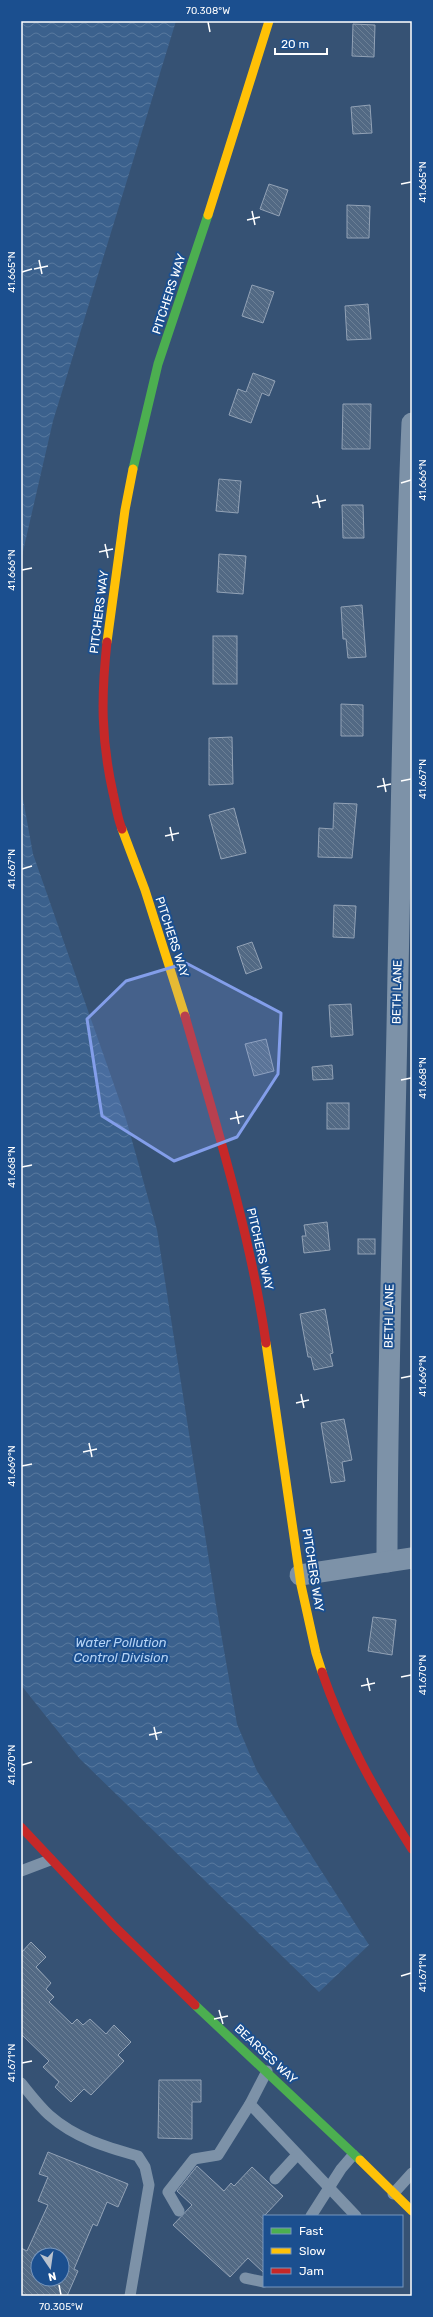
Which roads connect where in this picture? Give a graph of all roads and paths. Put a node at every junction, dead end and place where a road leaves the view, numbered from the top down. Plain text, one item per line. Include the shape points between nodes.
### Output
1 (269, 21) edge
2 (412, 423) edge
3 (412, 1558) edge
4 (387, 1562) junction
5 (300, 1576) junction
6 (21, 1827) edge
7 (412, 1850) edge
8 (50, 1860) junction
9 (21, 1872) edge
10 (267, 2071) junction
11 (21, 2083) edge
12 (250, 2104) junction
13 (297, 2155) junction
14 (353, 2155) junction
15 (412, 2173) edge
16 (275, 2179) dead end
17 (329, 2188) junction
18 (393, 2194) junction
19 (412, 2211) edge
20 (178, 2212) dead end
21 (312, 2215) edge
22 (355, 2215) edge
23 (245, 2278) dead end
24 (263, 2282) edge
25 (130, 2296) edge

1 - 5 main road, PITCHERS WAY via 158,364 139,437 108,626 102,702 106,762 120,824 145,890 184,1011 250,1254 261,1307
2 - 4 street, BETH LANE via 399,824 398,972 387,1402
3 - 4 street
4 - 5 street
5 - 7 main road, PITCHERS WAY via 311,1632 329,1692 354,1752 384,1807
6 - 8 main road, BEARSES WAY
8 - 9 lane
8 - 10 main road, BEARSES WAY via 180,1991
10 - 12 lane
10 - 14 main road, BEARSES WAY
11 - 25 lane via 49,2115 65,2127 96,2144 138,2156 144,2167 149,2185
12 - 13 lane
12 - 20 lane via 218,2155 194,2159 168,2192
13 - 16 lane
13 - 17 lane
14 - 17 lane
14 - 18 main road, BEARSES WAY
15 - 18 lane
17 - 21 lane
17 - 22 lane
18 - 19 main road, BEARSES WAY
23 - 24 lane

